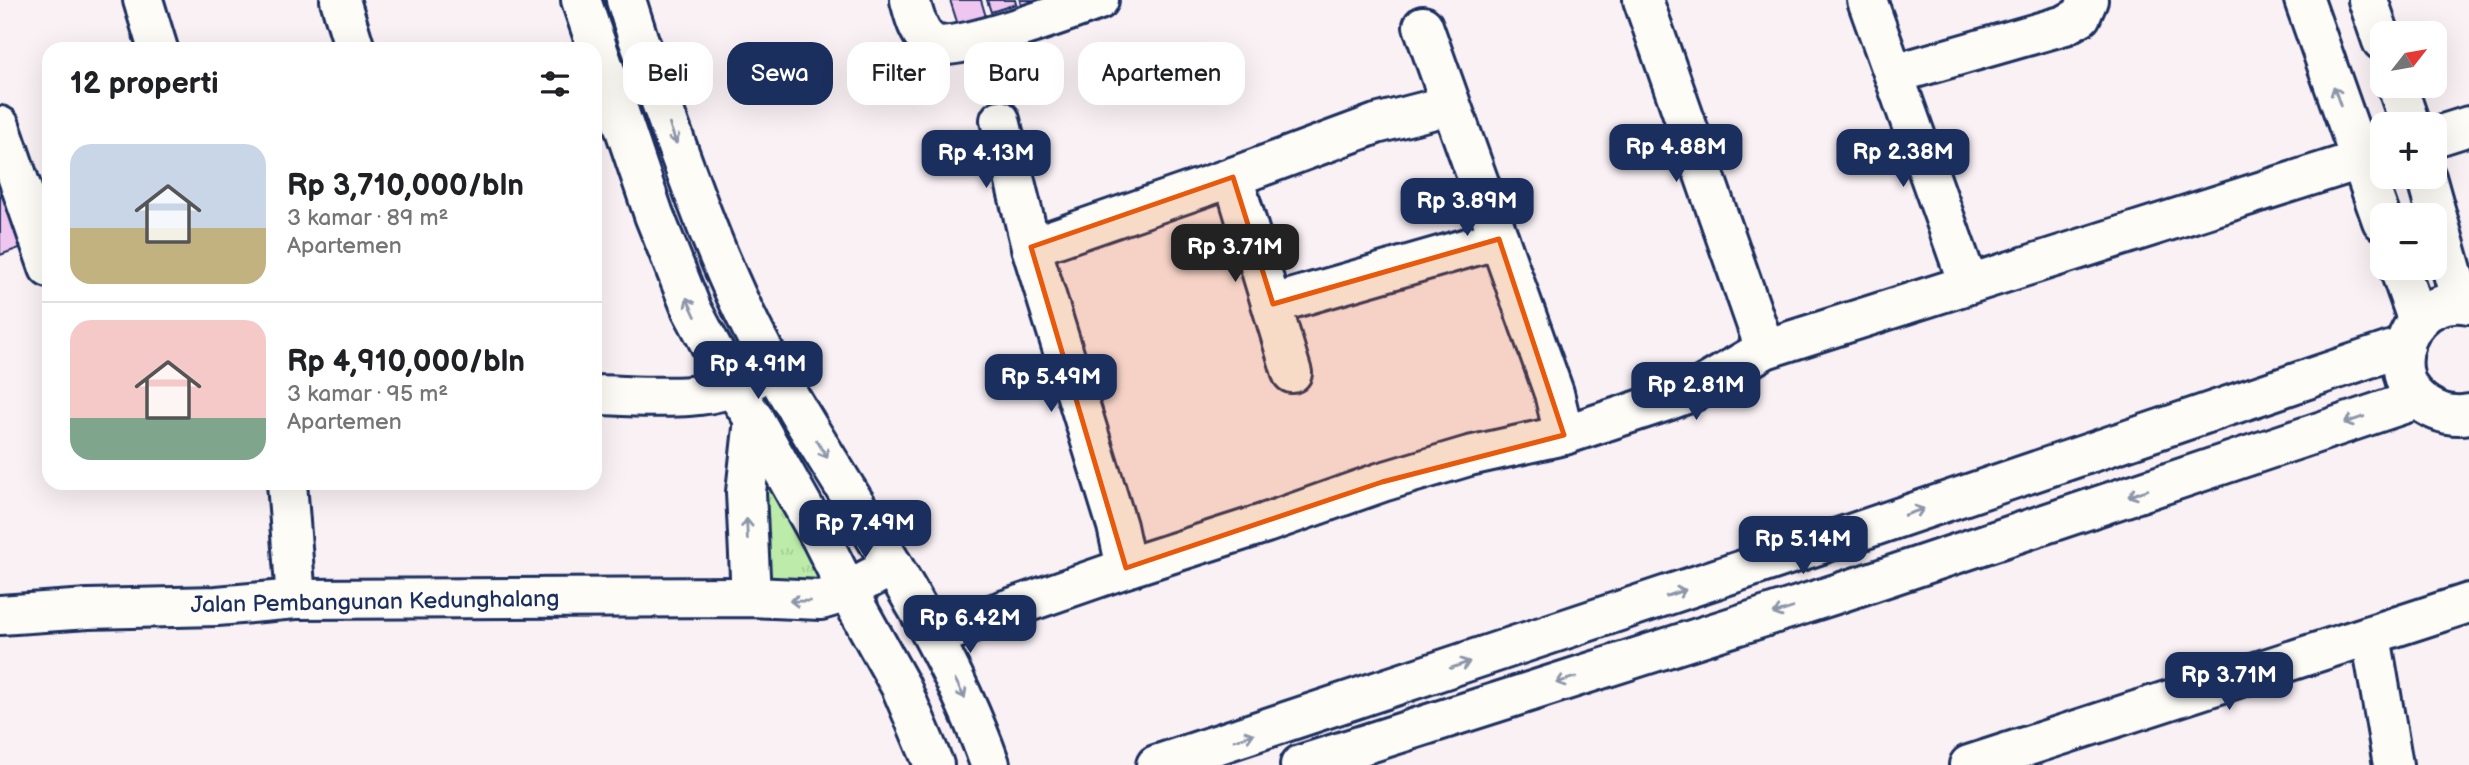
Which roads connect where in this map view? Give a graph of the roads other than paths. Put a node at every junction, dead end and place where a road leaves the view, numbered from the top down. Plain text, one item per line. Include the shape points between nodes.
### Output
1 (143, 0) edge
2 (340, 0) edge
3 (581, 0) edge
4 (626, 0) edge
5 (909, 0) edge
6 (1099, 0) edge
7 (1643, 0) edge
8 (1867, 0) edge
9 (2088, 0) edge
10 (2304, 0) edge
11 (2368, 0) edge
12 (2375, 21) edge
13 (1423, 26) dead end
14 (638, 38) junction
15 (156, 42) edge
16 (353, 42) edge
17 (596, 42) edge
18 (602, 51) edge
19 (602, 61) edge
20 (1894, 74) junction
21 (1450, 105) junction
22 (1000, 120) dead end
23 (0, 126) edge
24 (2469, 126) edge
25 (2447, 133) edge
26 (2370, 155) edge
27 (2370, 157) edge
28 (1233, 177) junction
29 (34, 182) edge
30 (2430, 189) edge
31 (42, 228) edge
32 (1499, 239) junction
33 (1031, 247) junction
34 (2401, 280) edge
35 (1968, 284) junction
36 (2465, 303) edge
37 (1273, 304) junction
38 (2411, 332) junction
39 (1765, 349) junction
40 (774, 369) junction
41 (1292, 373) dead end
42 (602, 395) edge
43 (2418, 398) junction
44 (744, 404) junction
45 (2469, 414) edge
46 (1564, 435) junction
47 (288, 490) edge
48 (1824, 543) junction
49 (893, 566) junction
50 (1126, 568) junction
51 (847, 590) junction
52 (1839, 593) junction
53 (751, 597) junction
54 (296, 599) junction
55 (2469, 603) edge
56 (0, 615) edge
57 (2371, 636) junction
58 (934, 638) junction
59 (1299, 719) junction
60 (2061, 751) edge
61 (997, 764) edge
62 (1309, 764) edge
63 (934, 765) edge
64 (1156, 765) edge
65 (1969, 765) edge
66 (2393, 765) edge

1 - 15 street
2 - 16 street
3 - 17 street
4 - 14 street
5 - 6 street via 916,22 936,45 994,34
7 - 39 street
8 - 20 street
9 - 20 street via 2081,16 2065,25
26 -> 10 street
11 - 12 street
13 - 21 street
14 - 18 street
14 -> 40 street via 723,265
44 -> 19 street via 692,310 673,265
20 - 35 street
21 - 28 street via 1376,124
21 - 32 street
22 - 33 street
23 - 29 street
24 - 25 street
27 - 35 street
28 - 33 street
28 - 37 street
29 - 31 street
30 - 36 street
32 - 37 street
32 - 46 street via 1554,393
33 - 50 street
34 - 38 street
35 - 39 street
36 - 38 street via 2430,309
37 - 41 street
38 - 43 street via 2403,370
48 -> 38 street
39 - 46 street via 1694,391
40 - 44 street
40 -> 49 street
42 - 44 street via 706,395
43 - 45 street via 2446,414
43 -> 52 street
44 - 51 street
53 -> 44 street
46 - 50 street via 1382,482
47 - 54 street
48 - 52 street
59 -> 48 street
49 - 51 street, Jalan Pembangunan Kedunghalang
49 - 58 street
50 - 58 street
51 -> 53 street, Jalan Pembangunan Kedunghalang via 813,601
51 - 63 street via 901,687
52 -> 62 street
53 - 54 street, Jalan Pembangunan Kedunghalang
54 - 56 street, Jalan Pembangunan Kedunghalang
55 - 57 street
57 - 60 street
57 - 66 street
58 -> 61 street
59 - 62 street
64 -> 59 street
60 - 65 street

